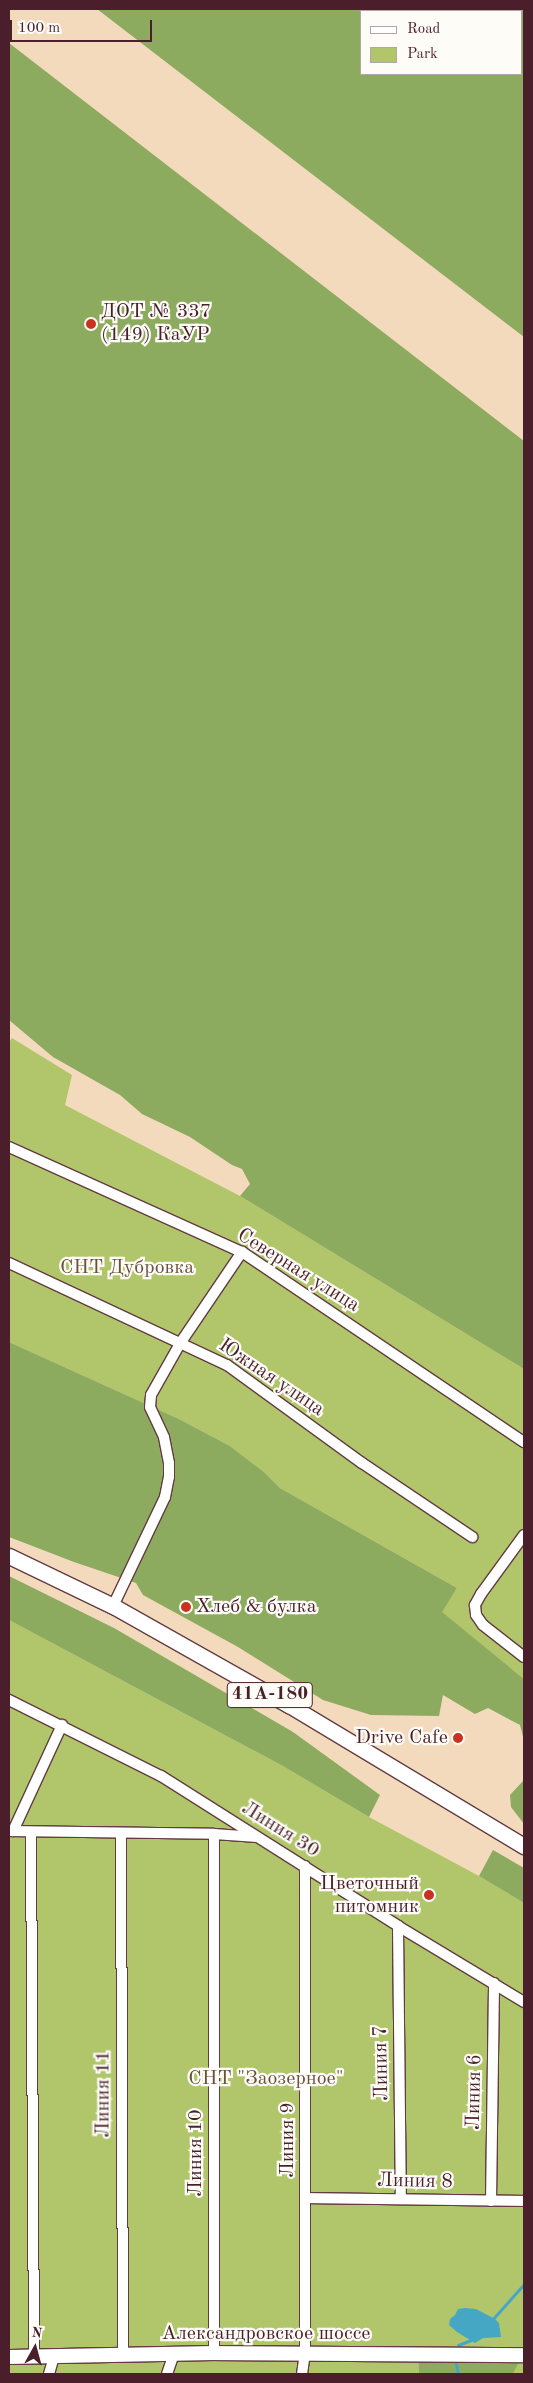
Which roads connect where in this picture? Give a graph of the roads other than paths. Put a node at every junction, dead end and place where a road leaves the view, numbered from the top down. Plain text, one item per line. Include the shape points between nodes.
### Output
1 (9, 1147) edge
2 (242, 1252) junction
3 (9, 1263) edge
4 (181, 1342) junction
5 (524, 1442) edge
6 (524, 1535) edge
7 (472, 1537) dead end
8 (9, 1556) edge
9 (113, 1606) junction
10 (524, 1657) edge
11 (9, 1700) edge
12 (62, 1725) junction
13 (11, 1831) edge
14 (31, 1833) junction
15 (121, 1834) junction
16 (214, 1834) junction
17 (261, 1838) junction
18 (524, 1846) edge
19 (305, 1866) junction
20 (398, 1926) junction
21 (494, 1983) junction
22 (524, 2002) edge
23 (306, 2198) junction
24 (401, 2199) junction
25 (491, 2201) junction
26 (524, 2201) edge
27 (214, 2353) junction
28 (305, 2353) junction
29 (123, 2354) junction
30 (174, 2354) junction
31 (524, 2355) edge
32 (9, 2357) edge
33 (34, 2357) junction
34 (54, 2357) junction
35 (49, 2374) edge
36 (166, 2374) edge
37 (302, 2374) edge

1 - 2 street, Северная улица
2 - 4 street
2 - 5 street, Северная улица
3 - 4 street, Южная улица
4 - 7 street, Южная улица via 228,1365 362,1463
4 - 9 street via 152,1394 150,1407 164,1437 169,1463 165,1497
6 - 10 street via 475,1605 476,1615 483,1625
8 - 9 main road, 41А-180
9 - 18 main road, 41А-180 via 289,1705
11 - 12 street, Линия 30
12 - 13 street
12 - 17 street, Линия 30 via 161,1776
13 - 14 street
14 - 15 street
14 - 33 street
15 - 16 street
15 - 29 street, Линия 11
16 - 17 street
16 - 27 street, Линия 10
17 - 19 street, Линия 30
19 - 20 street, Линия 30
19 - 23 street, Линия 9
20 - 21 street, Линия 30
20 - 24 street, Линия 7
21 - 22 street, Линия 30
21 - 25 street, Линия 6
23 - 24 street, Линия 8
23 - 28 street, Линия 9
24 - 25 street, Линия 8
25 - 26 street, Линия 8
27 - 28 street, Александровское шоссе
27 - 30 street, Александровское шоссе
28 - 31 street, Александровское шоссе
28 - 37 street, Линия 9
29 - 30 street, Александровское шоссе
29 - 34 street, Александровское шоссе
30 - 36 street
32 - 33 street, Александровское шоссе
33 - 34 street, Александровское шоссе
34 - 35 street

